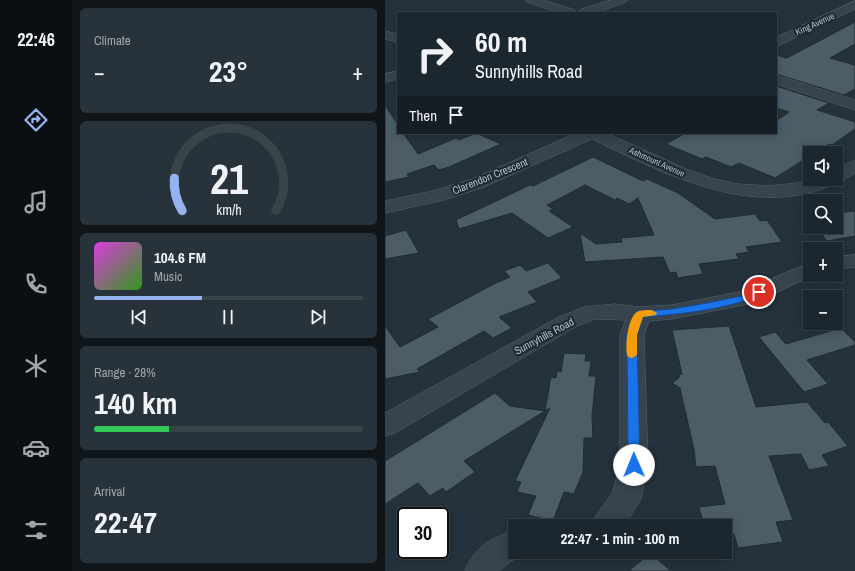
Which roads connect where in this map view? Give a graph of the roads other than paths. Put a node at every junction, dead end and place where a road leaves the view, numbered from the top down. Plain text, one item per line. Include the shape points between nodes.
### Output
1 (531, 0) edge
2 (622, 0) edge
3 (855, 5) edge
4 (568, 12) edge
5 (587, 12) edge
6 (385, 34) edge
7 (397, 38) edge
8 (777, 43) edge
9 (397, 75) edge
10 (385, 78) edge
11 (777, 79) edge
12 (855, 105) edge
13 (590, 134) edge
14 (594, 134) edge
15 (855, 165) edge
16 (843, 173) edge
17 (810, 186) edge
18 (385, 207) edge
19 (855, 261) edge
20 (843, 262) edge
21 (803, 272) edge
22 (640, 314) junction
23 (385, 426) edge
24 (611, 519) edge
25 (508, 546) edge
26 (481, 571) edge

1 - 4 street
2 - 5 street
3 - 8 street, King Avenue
6 - 7 street
9 - 10 street
11 - 12 street
13 - 18 street, Clarendon Crescent via 477,183 437,196
14 - 17 street, Ashmount Avenue via 695,179 723,188 786,192
15 - 16 street
19 - 20 street
21 - 22 street, Sunnyhills Road via 745,298 672,312
22 - 23 street, Sunnyhills Road via 615,310 592,312 567,322
22 - 24 street via 632,335 634,465 626,499
25 - 26 street via 485,564

